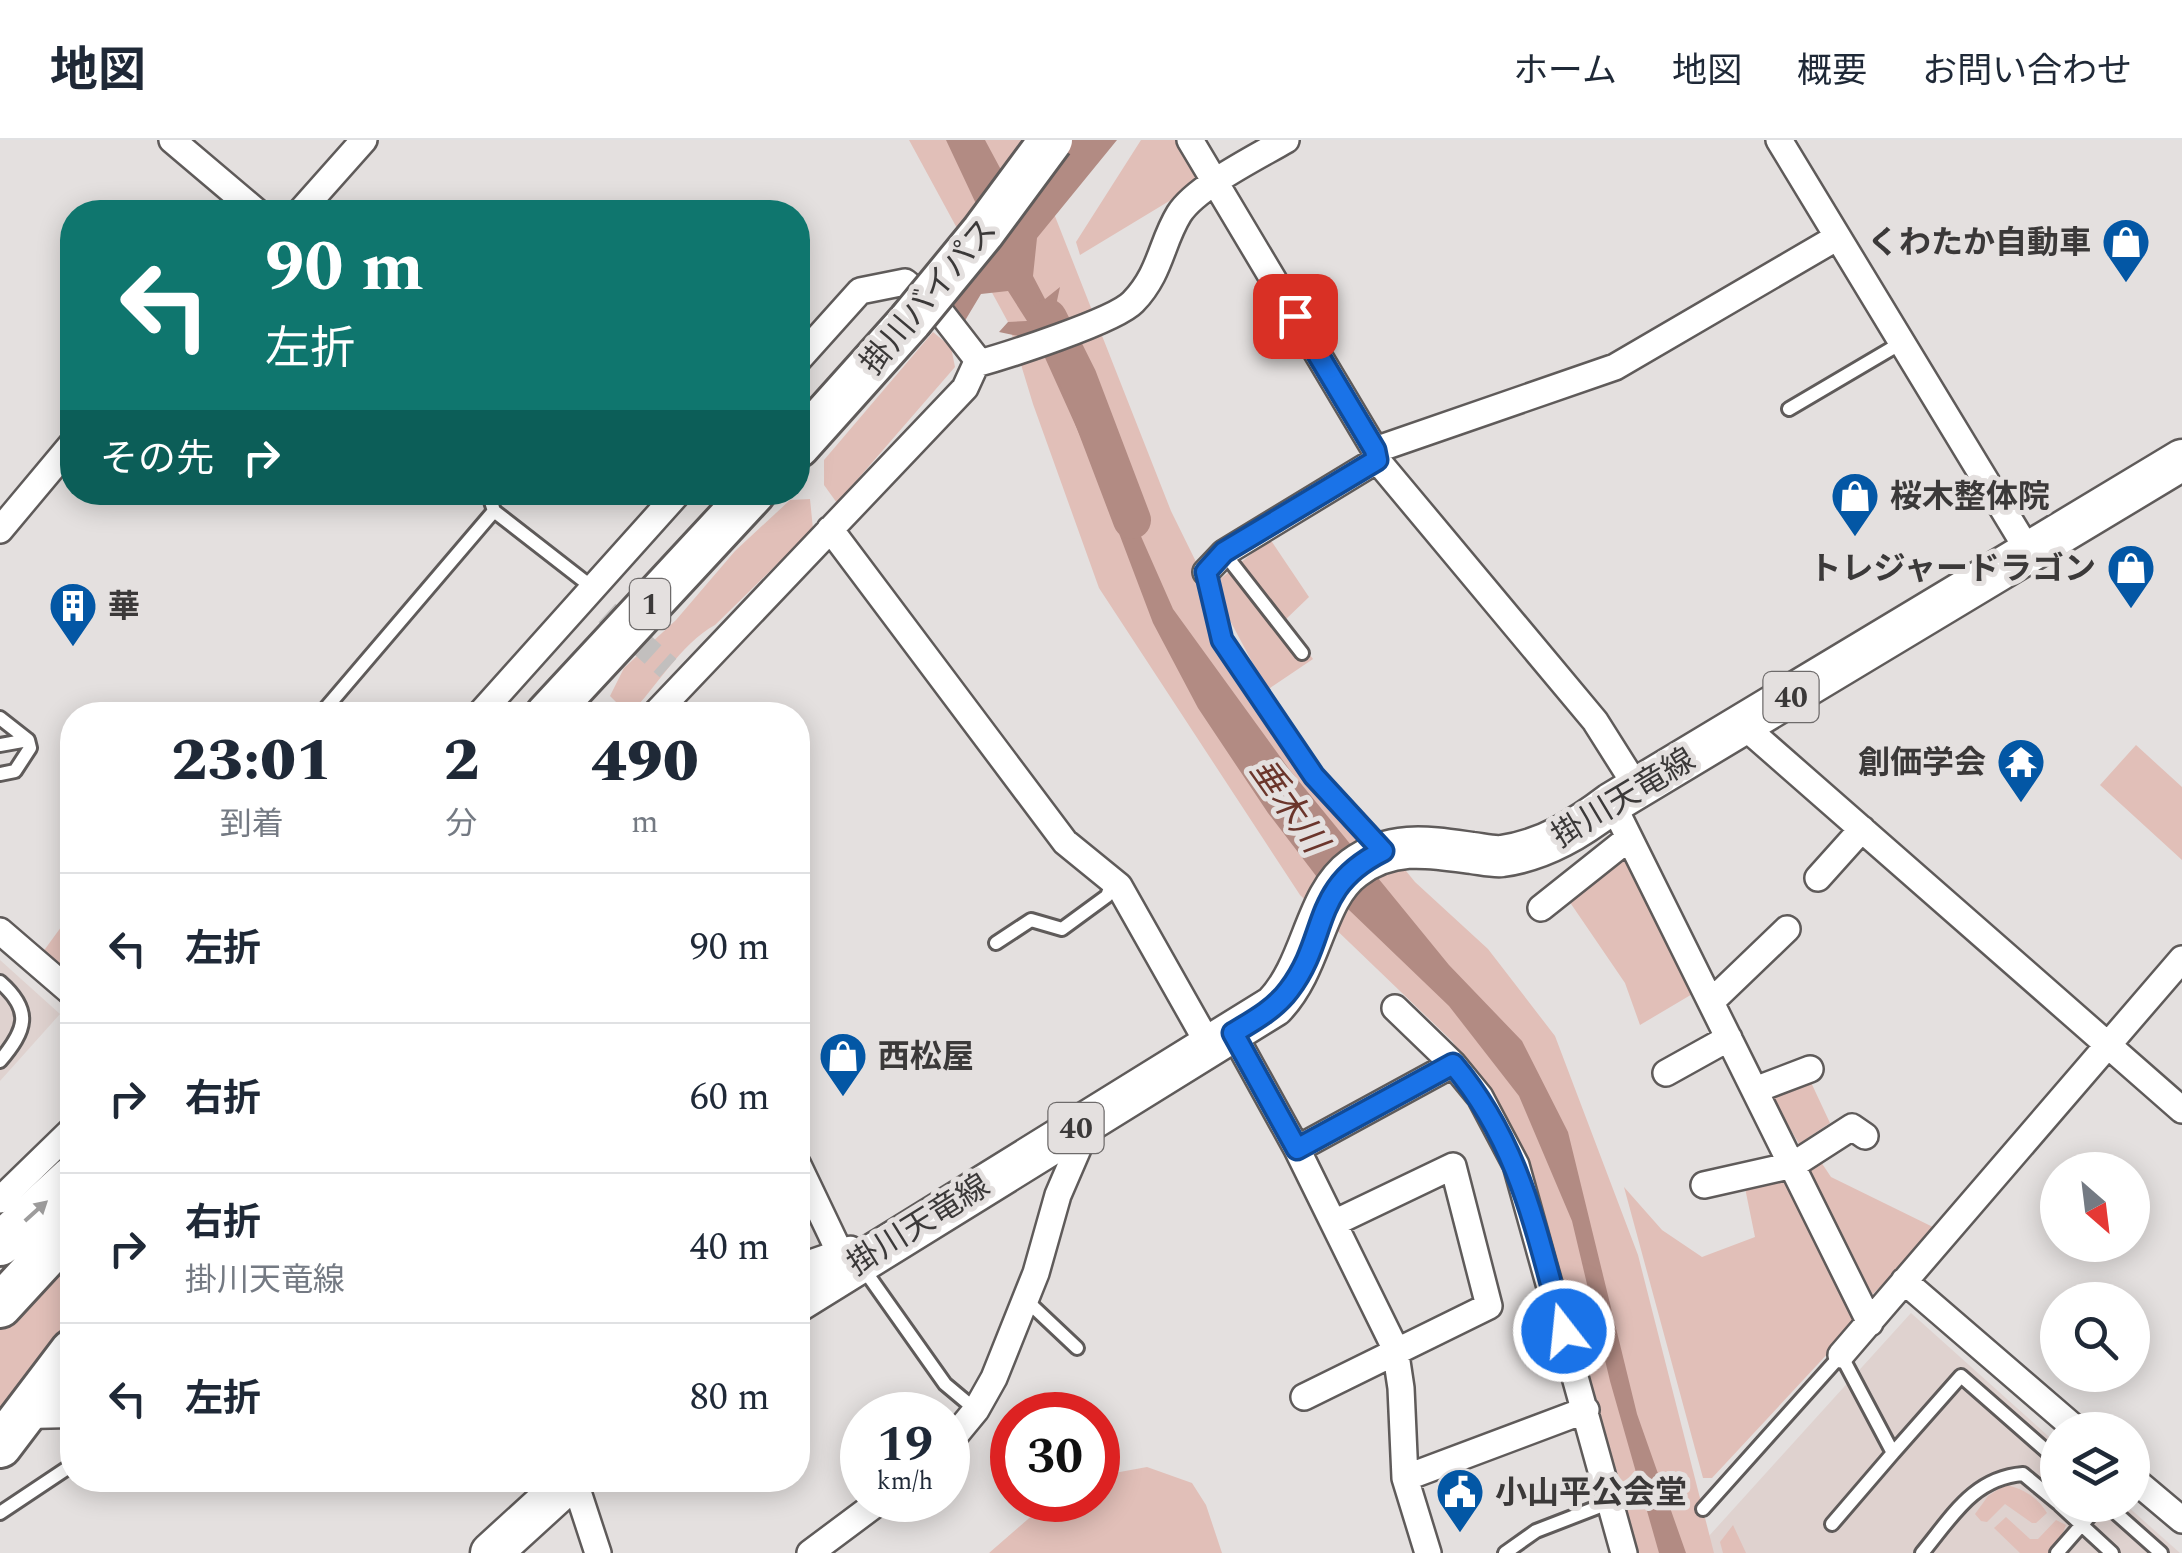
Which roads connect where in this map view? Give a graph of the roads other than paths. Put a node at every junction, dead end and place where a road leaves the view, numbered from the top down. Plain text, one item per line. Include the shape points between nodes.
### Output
1 (172, 140) edge
2 (1051, 140) edge
3 (1190, 140) edge
4 (1286, 140) edge
5 (1779, 140) edge
6 (356, 143) edge
7 (1215, 182) junction
8 (243, 200) edge
9 (310, 200) edge
10 (1836, 238) junction
11 (1900, 343) junction
12 (810, 347) edge
13 (980, 364) junction
14 (1789, 409) dead end
15 (810, 433) edge
16 (1376, 455) junction
17 (60, 458) edge
18 (2182, 460) edge
19 (492, 505) edge
20 (667, 505) edge
21 (742, 505) edge
22 (494, 510) junction
23 (830, 529) junction
24 (0, 530) edge
25 (1224, 552) junction
26 (2028, 552) junction
27 (1206, 572) joint
28 (590, 592) junction
29 (607, 613) tunnel mouth
30 (1302, 653) dead end
31 (331, 702) edge
32 (491, 702) edge
33 (559, 702) edge
34 (661, 702) edge
35 (0, 718) edge
36 (1744, 726) junction
37 (28, 740) junction
38 (0, 745) edge
39 (0, 774) edge
40 (1626, 810) junction
41 (1862, 829) junction
42 (1381, 852) junction
43 (1818, 878) dead end
44 (1113, 880) junction
45 (1540, 908) dead end
46 (0, 930) edge
47 (1787, 930) dead end
48 (996, 943) dead end
49 (2182, 960) edge
50 (1770, 968) dead end
51 (1739, 975) junction
52 (60, 982) edge
53 (2, 986) edge
54 (1712, 1001) junction
55 (1395, 1008) dead end
56 (1730, 1038) junction
57 (1222, 1040) junction
58 (2108, 1044) junction
59 (0, 1061) edge
60 (1453, 1064) junction
61 (1810, 1069) dead end
62 (1666, 1073) dead end
63 (1755, 1090) junction
64 (2177, 1095) edge
65 (1071, 1131) junction
66 (1865, 1136) dead end
67 (60, 1142) edge
68 (1297, 1149) junction
69 (1792, 1165) junction
70 (1704, 1185) dead end
71 (810, 1187) edge
72 (60, 1189) edge
73 (0, 1200) edge
74 (1334, 1223) junction
75 (60, 1241) edge
76 (0, 1244) edge
77 (849, 1257) junction
78 (810, 1267) edge
79 (1904, 1281) junction
80 (810, 1291) edge
81 (1025, 1299) junction
82 (0, 1306) edge
83 (1870, 1322) junction
84 (1077, 1348) dead end
85 (1396, 1354) junction
86 (1841, 1354) junction
87 (60, 1385) edge
88 (1304, 1397) dead end
89 (976, 1410) junction
90 (1586, 1410) junction
91 (51, 1412) edge
92 (2056, 1412) edge
93 (970, 1417) edge
94 (2040, 1445) edge
95 (0, 1446) edge
96 (1894, 1452) junction
97 (60, 1473) edge
98 (1405, 1478) junction
99 (2040, 1488) edge
100 (558, 1492) edge
101 (577, 1492) edge
102 (2150, 1493) edge
103 (1611, 1502) junction
104 (1702, 1509) dead end
105 (0, 1512) edge
106 (2182, 1520) edge
107 (851, 1522) edge
108 (2080, 1522) edge
109 (2126, 1522) edge
110 (1832, 1524) dead end
111 (2082, 1524) junction
112 (491, 1553) edge
113 (598, 1553) edge
114 (810, 1553) edge
115 (1428, 1553) edge
116 (1505, 1553) edge
117 (1624, 1553) edge
118 (1922, 1553) edge
119 (2057, 1553) edge
120 (2112, 1553) edge
121 (2161, 1553) edge

1 - 8 street
2 - 15 highway, 掛川バイパス, bridge via 910,321
3 - 7 street
4 - 7 street
5 - 10 street
6 - 9 street
7 - 13 street via 1180,212 1158,267 1131,305
7 - 16 street
10 - 11 street
10 - 16 street via 1616,367
11 - 14 lane
11 - 26 street
12 - 13 street via 860,291 904,282 938,310
13 - 23 street via 965,388
16 - 25 street
16 - 40 street via 1595,721
17 - 24 street
18 - 26 main road, 掛川天竜線 / 40
19 - 22 lane
20 - 28 street
21 - 33 highway, 1
22 - 28 lane
22 - 31 lane
23 - 34 street via 676,675
23 - 44 street via 1065,842
25 - 27 street
25 - 30 lane
26 - 36 main road, 掛川天竜線 / 40
27 - 42 lane via 1222,640 1314,776
28 - 29 street
28 - 32 street
35 - 37 lane
36 - 40 main road, 掛川天竜線 / 40
36 - 41 street
37 - 38 lane
37 - 39 lane via 26,757 14,771
40 - 42 main road, 掛川天竜線 / 40 via 1545,845 1500,856 1410,845
40 - 45 street
40 - 54 street
41 - 43 street
41 - 58 street
42 - 57 main road, 掛川天竜線 / 40 via 1351,869 1327,900 1290,990
44 - 48 lane via 1107,896 1062,929 1031,920
44 - 57 street
46 - 52 street
47 - 51 street
49 - 58 street
50 - 51 street
51 - 54 street
53 - 59 lane via 18,998 22,1012 19,1037
54 - 56 street
55 - 60 street
56 - 62 street
56 - 63 street
57 - 65 main road, 掛川天竜線 / 40
57 - 68 street
58 - 64 street
58 - 79 street
60 - 68 street
60 - 90 street via 1480,1097 1516,1166
61 - 63 street
63 - 69 street
65 - 77 main road, 掛川天竜線 / 40
65 - 81 street via 1080,1144
66 - 69 street via 1852,1127
67 - 73 street
68 - 74 street
69 - 70 street
69 - 83 street
71 - 77 street
76 -> 72 highway
74 - 85 street
74 - 85 street via 1452,1166 1489,1306
75 - 82 highway
77 - 78 street
77 - 80 main road, 掛川天竜線 / 40
77 - 89 lane via 945,1384
79 - 83 street
79 - 92 street
81 - 84 lane
81 - 89 street
83 - 86 street
85 - 88 street
85 - 98 street
86 - 96 lane
86 - 104 lane
87 - 91 highway
89 - 93 street
90 - 98 street
90 - 103 street
91 - 95 highway
94 - 96 lane via 1961,1376
96 - 110 lane
97 - 105 lane
98 - 115 street
99 - 118 lane via 2023,1474 2002,1476 1969,1496
100 - 112 main road
101 - 113 street
102 - 106 street
103 - 116 lane via 1536,1531
103 - 117 street
107 - 114 street
108 - 111 lane
109 - 121 lane
111 - 119 lane
111 - 120 lane

